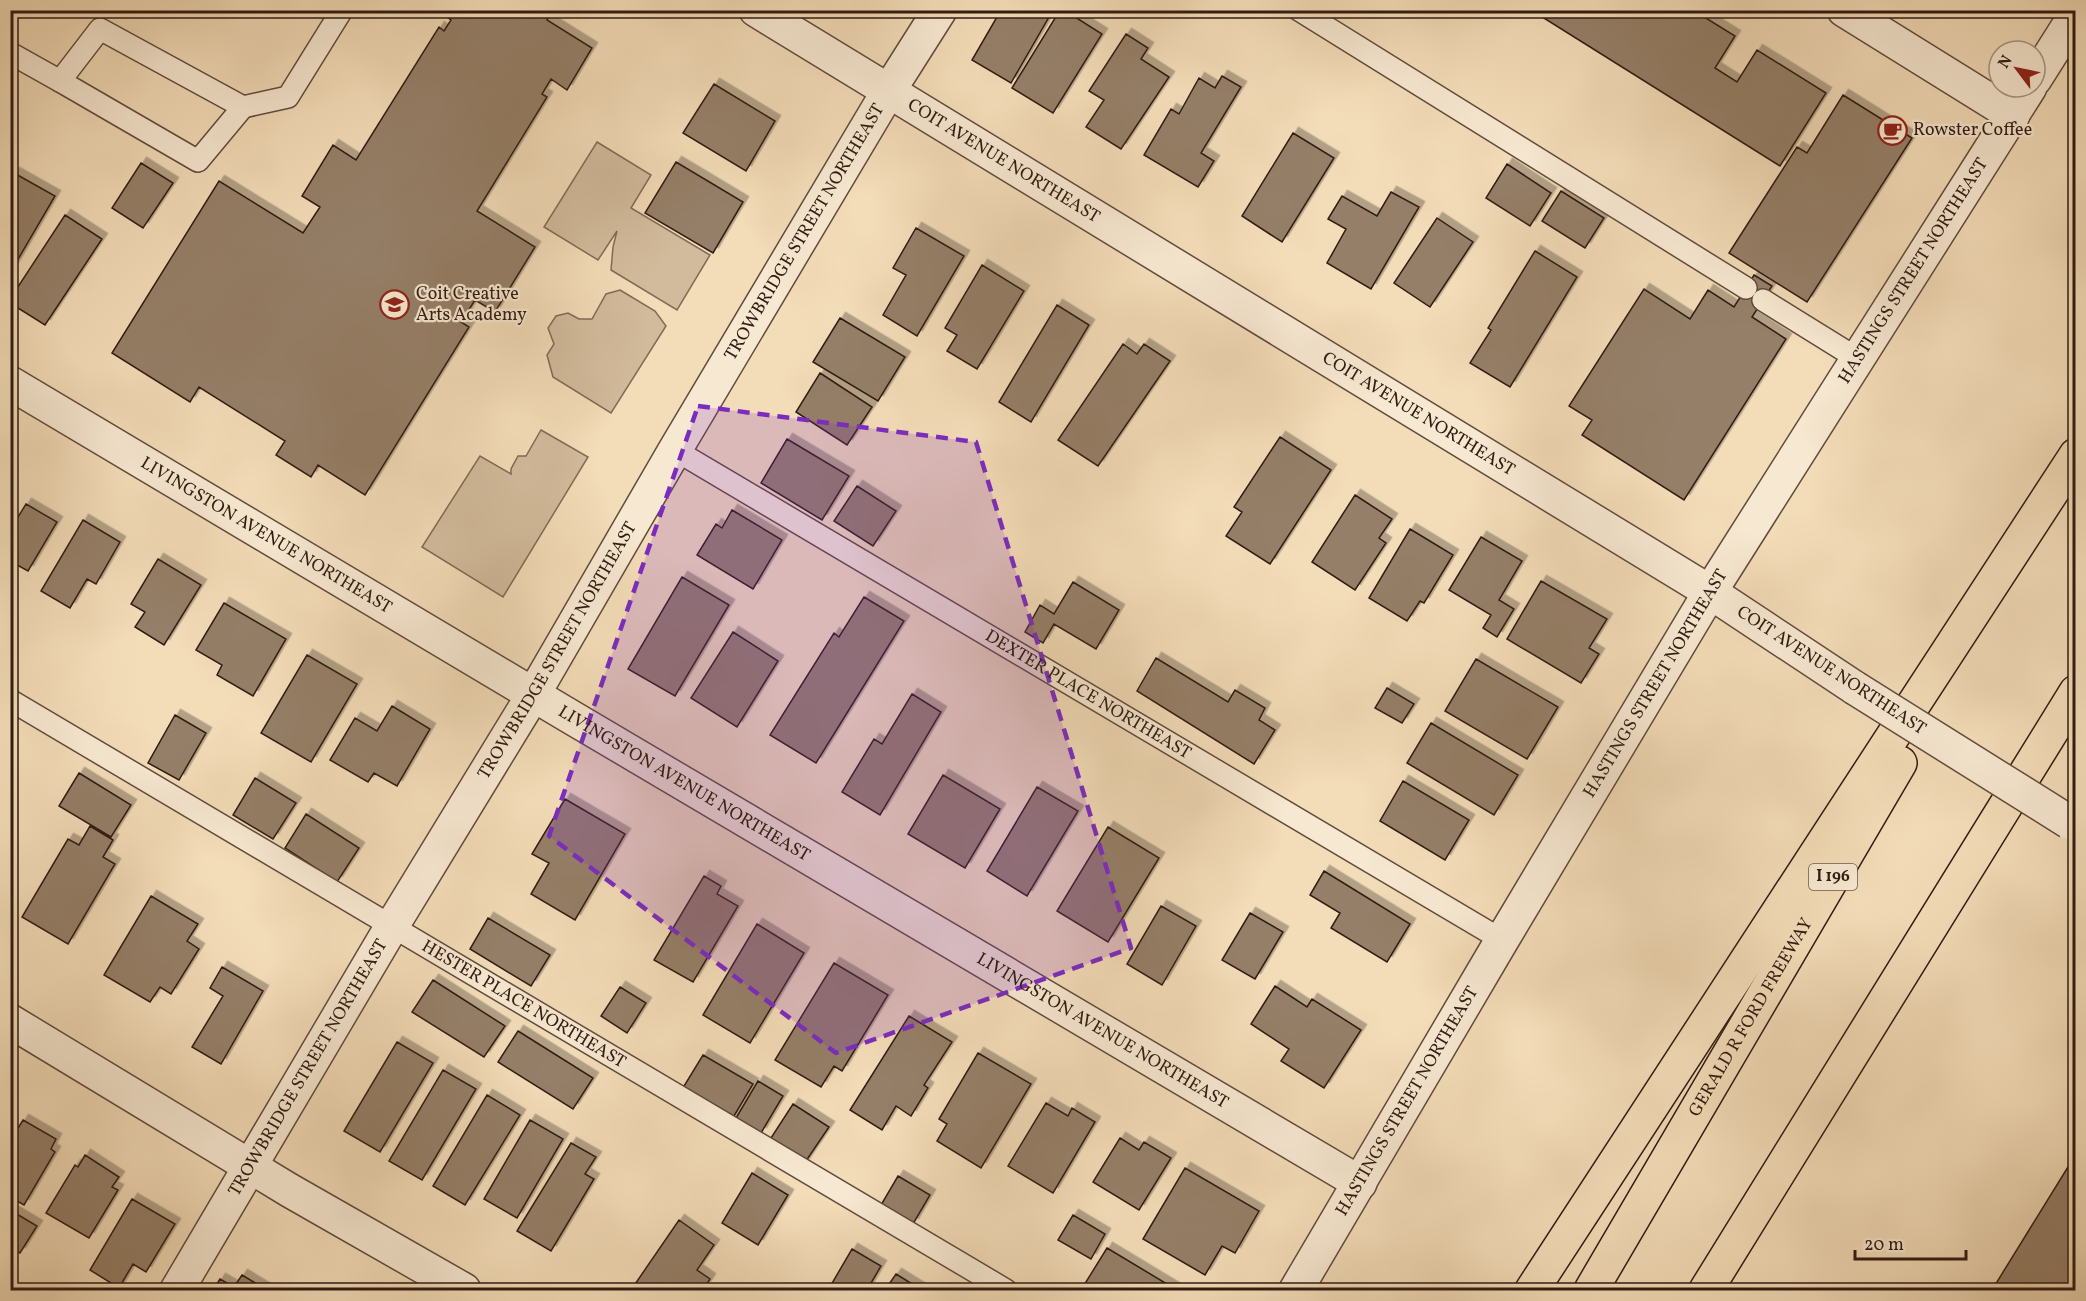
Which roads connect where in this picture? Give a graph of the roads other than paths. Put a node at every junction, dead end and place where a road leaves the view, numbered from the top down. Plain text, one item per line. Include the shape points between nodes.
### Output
1 (342, 10) edge
2 (756, 10) edge
3 (940, 10) edge
4 (1299, 10) edge
5 (1844, 10) edge
6 (2076, 14) edge
7 (10, 53) edge
8 (2047, 60) edge
9 (60, 81) junction
10 (888, 92) junction
11 (2022, 99) edge
12 (243, 107) junction
13 (2013, 114) junction
14 (1857, 359) junction
15 (10, 383) edge
16 (675, 450) junction
17 (2076, 455) edge
18 (2076, 464) edge
19 (1710, 592) junction
20 (2076, 692) edge
21 (533, 695) junction
22 (10, 700) edge
23 (2072, 824) edge
24 (392, 926) junction
25 (1502, 940) junction
26 (10, 1021) edge
27 (249, 1166) junction
28 (1360, 1182) junction
29 (426, 1281) edge
30 (998, 1288) edge
31 (177, 1290) edge
32 (464, 1290) edge
33 (1296, 1290) edge
34 (1532, 1290) edge
35 (1591, 1290) edge
36 (1706, 1290) edge

1 - 12 lane via 288,97
2 - 10 street, COIT AVENUE NORTHEAST
3 - 10 street, TROWBRIDGE STREET NORTHEAST
4 - 14 lane
5 - 13 street
6 - 8 street
7 - 9 lane
9 - 12 lane via 100,29
9 - 12 lane via 198,161
10 - 16 street, TROWBRIDGE STREET NORTHEAST
10 - 19 street, COIT AVENUE NORTHEAST
11 - 13 street, HASTINGS STREET NORTHEAST
13 - 14 street, HASTINGS STREET NORTHEAST
14 - 19 street, HASTINGS STREET NORTHEAST
15 - 21 street, LIVINGSTON AVENUE NORTHEAST
16 - 21 street, TROWBRIDGE STREET NORTHEAST
16 - 25 lane, DEXTER PLACE NORTHEAST
17 - 34 highway
18 - 35 highway, GERALD R FORD FREEWAY / I 196
19 - 23 street, COIT AVENUE NORTHEAST, bridge
19 - 25 street, HASTINGS STREET NORTHEAST
20 - 36 highway
21 - 24 street, TROWBRIDGE STREET NORTHEAST
21 - 28 street, LIVINGSTON AVENUE NORTHEAST
22 - 24 lane, HESTER PLACE NORTHEAST
24 - 27 street, TROWBRIDGE STREET NORTHEAST
24 - 30 lane, HESTER PLACE NORTHEAST
25 - 28 street, HASTINGS STREET NORTHEAST
26 - 27 street
27 - 29 street
27 - 31 street, TROWBRIDGE STREET NORTHEAST
28 - 33 street, HASTINGS STREET NORTHEAST
29 - 32 street

